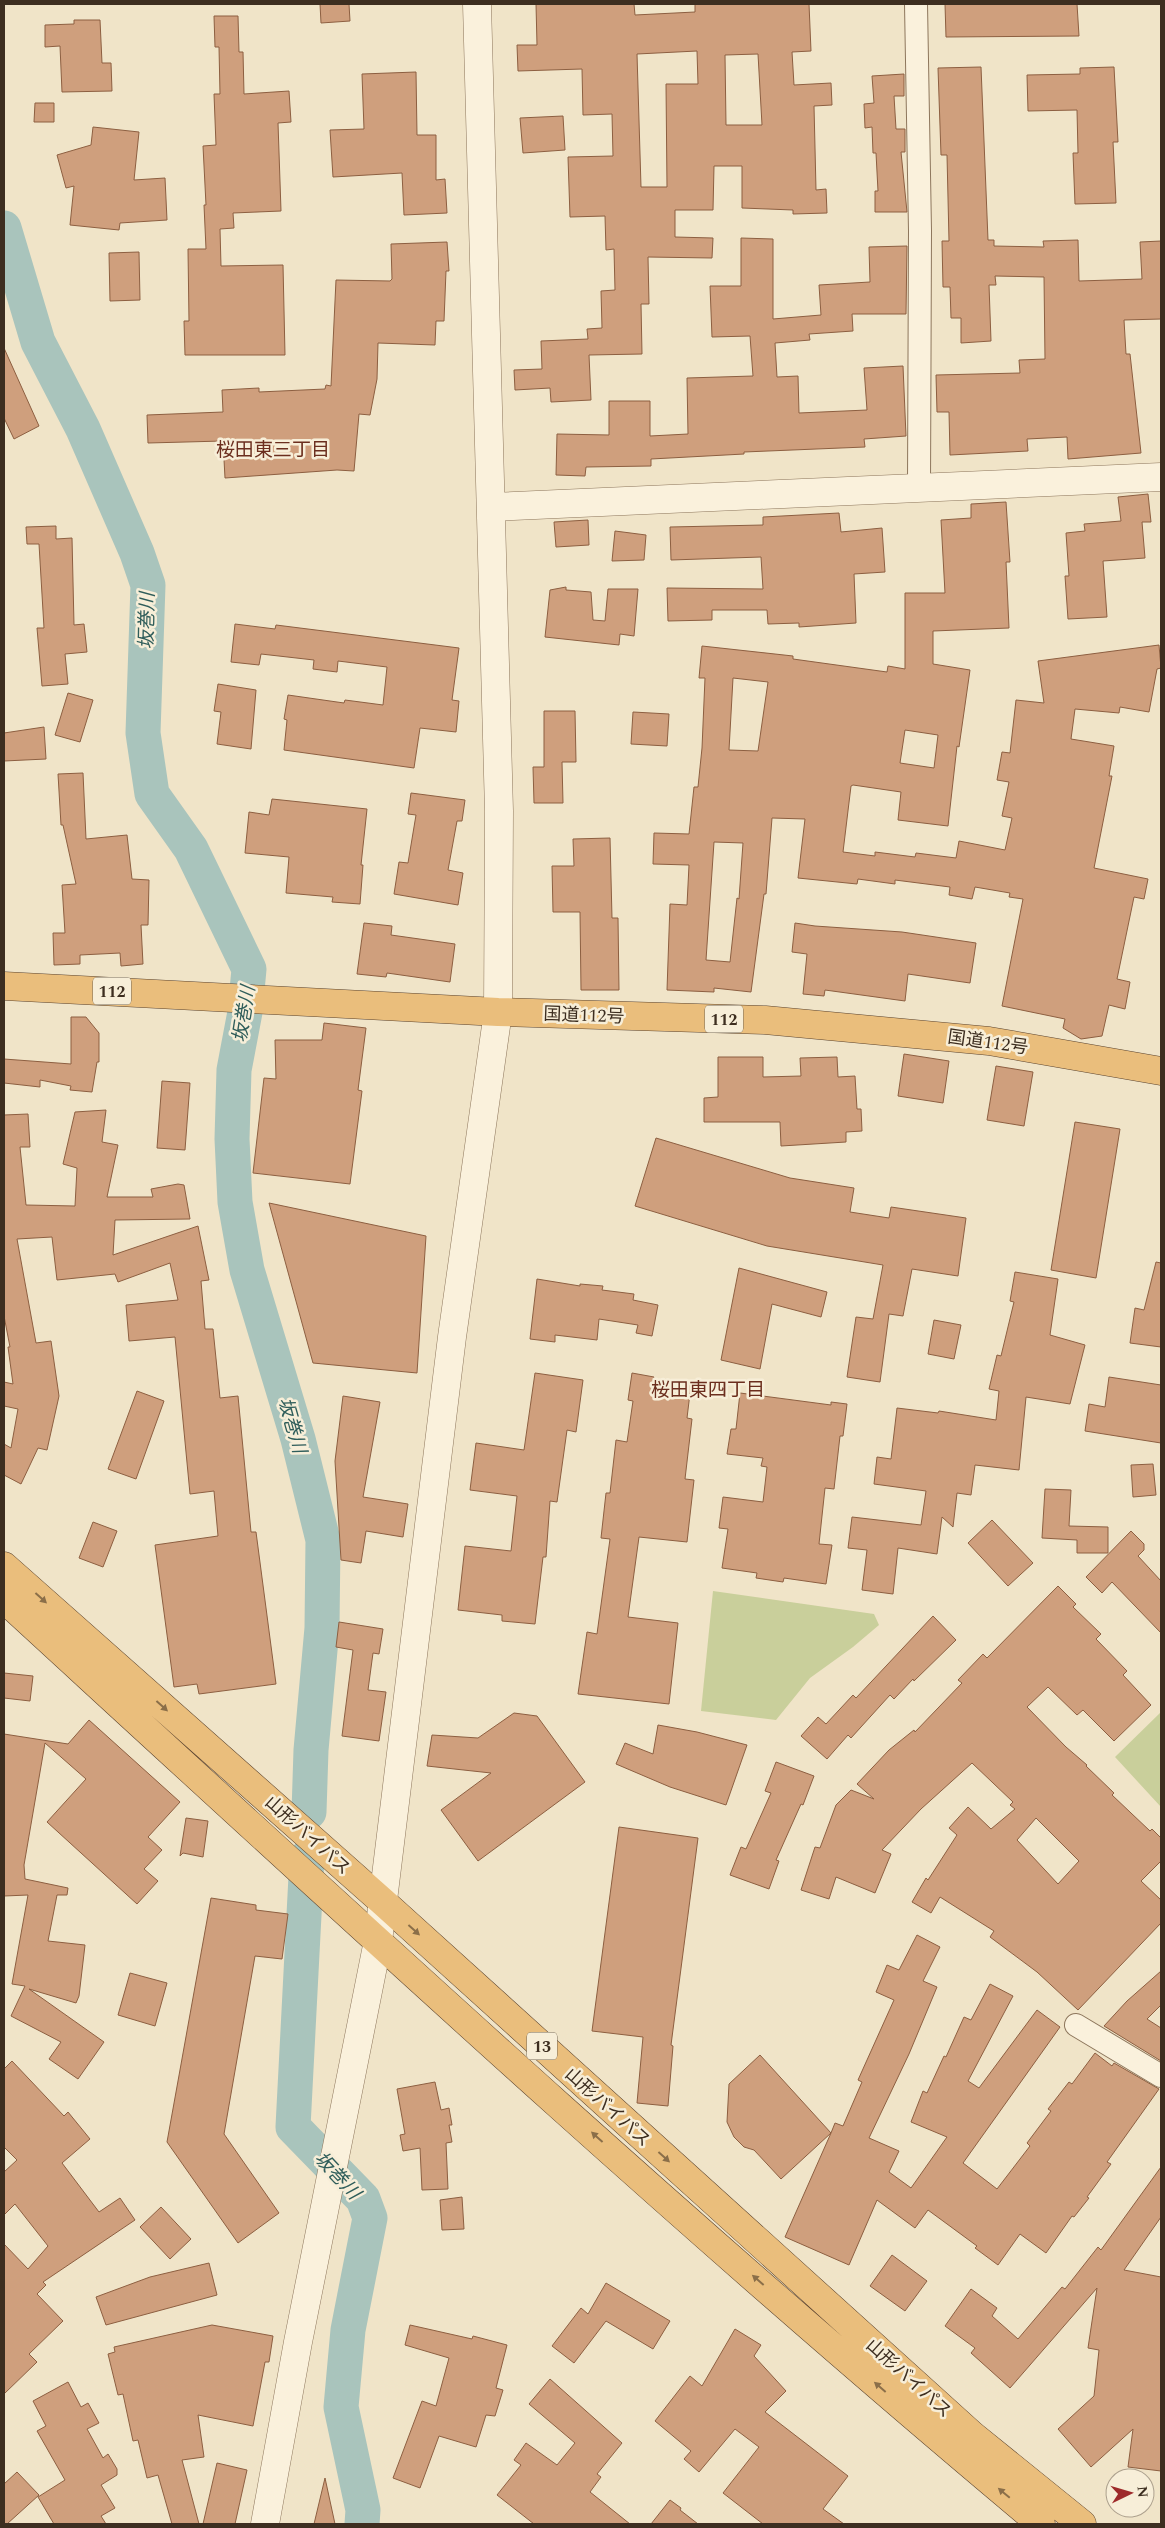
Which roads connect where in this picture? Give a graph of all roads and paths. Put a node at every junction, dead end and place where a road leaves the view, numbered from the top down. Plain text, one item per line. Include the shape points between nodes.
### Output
1 (477, 4) edge
2 (916, 4) edge
3 (1161, 477) edge
4 (919, 487) junction
5 (491, 507) junction
6 (4, 986) edge
7 (498, 1012) junction
8 (1161, 1071) edge
9 (4, 1566) edge
10 (4, 1599) edge
11 (383, 1902) junction
12 (378, 1941) junction
13 (1076, 2025) dead end
14 (1161, 2076) edge
15 (265, 2524) edge
16 (1041, 2524) edge
17 (1082, 2524) edge

1 - 5 street
2 - 4 street via 920,231
3 - 4 street
4 - 5 street
5 - 7 street via 499,811
6 - 7 highway, 国道112号 / 112
7 - 8 highway, 国道112号 / 112 via 765,1020 897,1031 989,1041
7 - 11 street via 452,1337
9 -> 11 highway, 山形バイパス / 13
10 - 12 highway, 山形バイパス / 13
11 - 12 street
11 -> 17 highway, 山形バイパス / 13 via 972,2435
12 - 15 street
16 -> 12 highway, 山形バイパス / 13 via 936,2437
13 - 14 street

